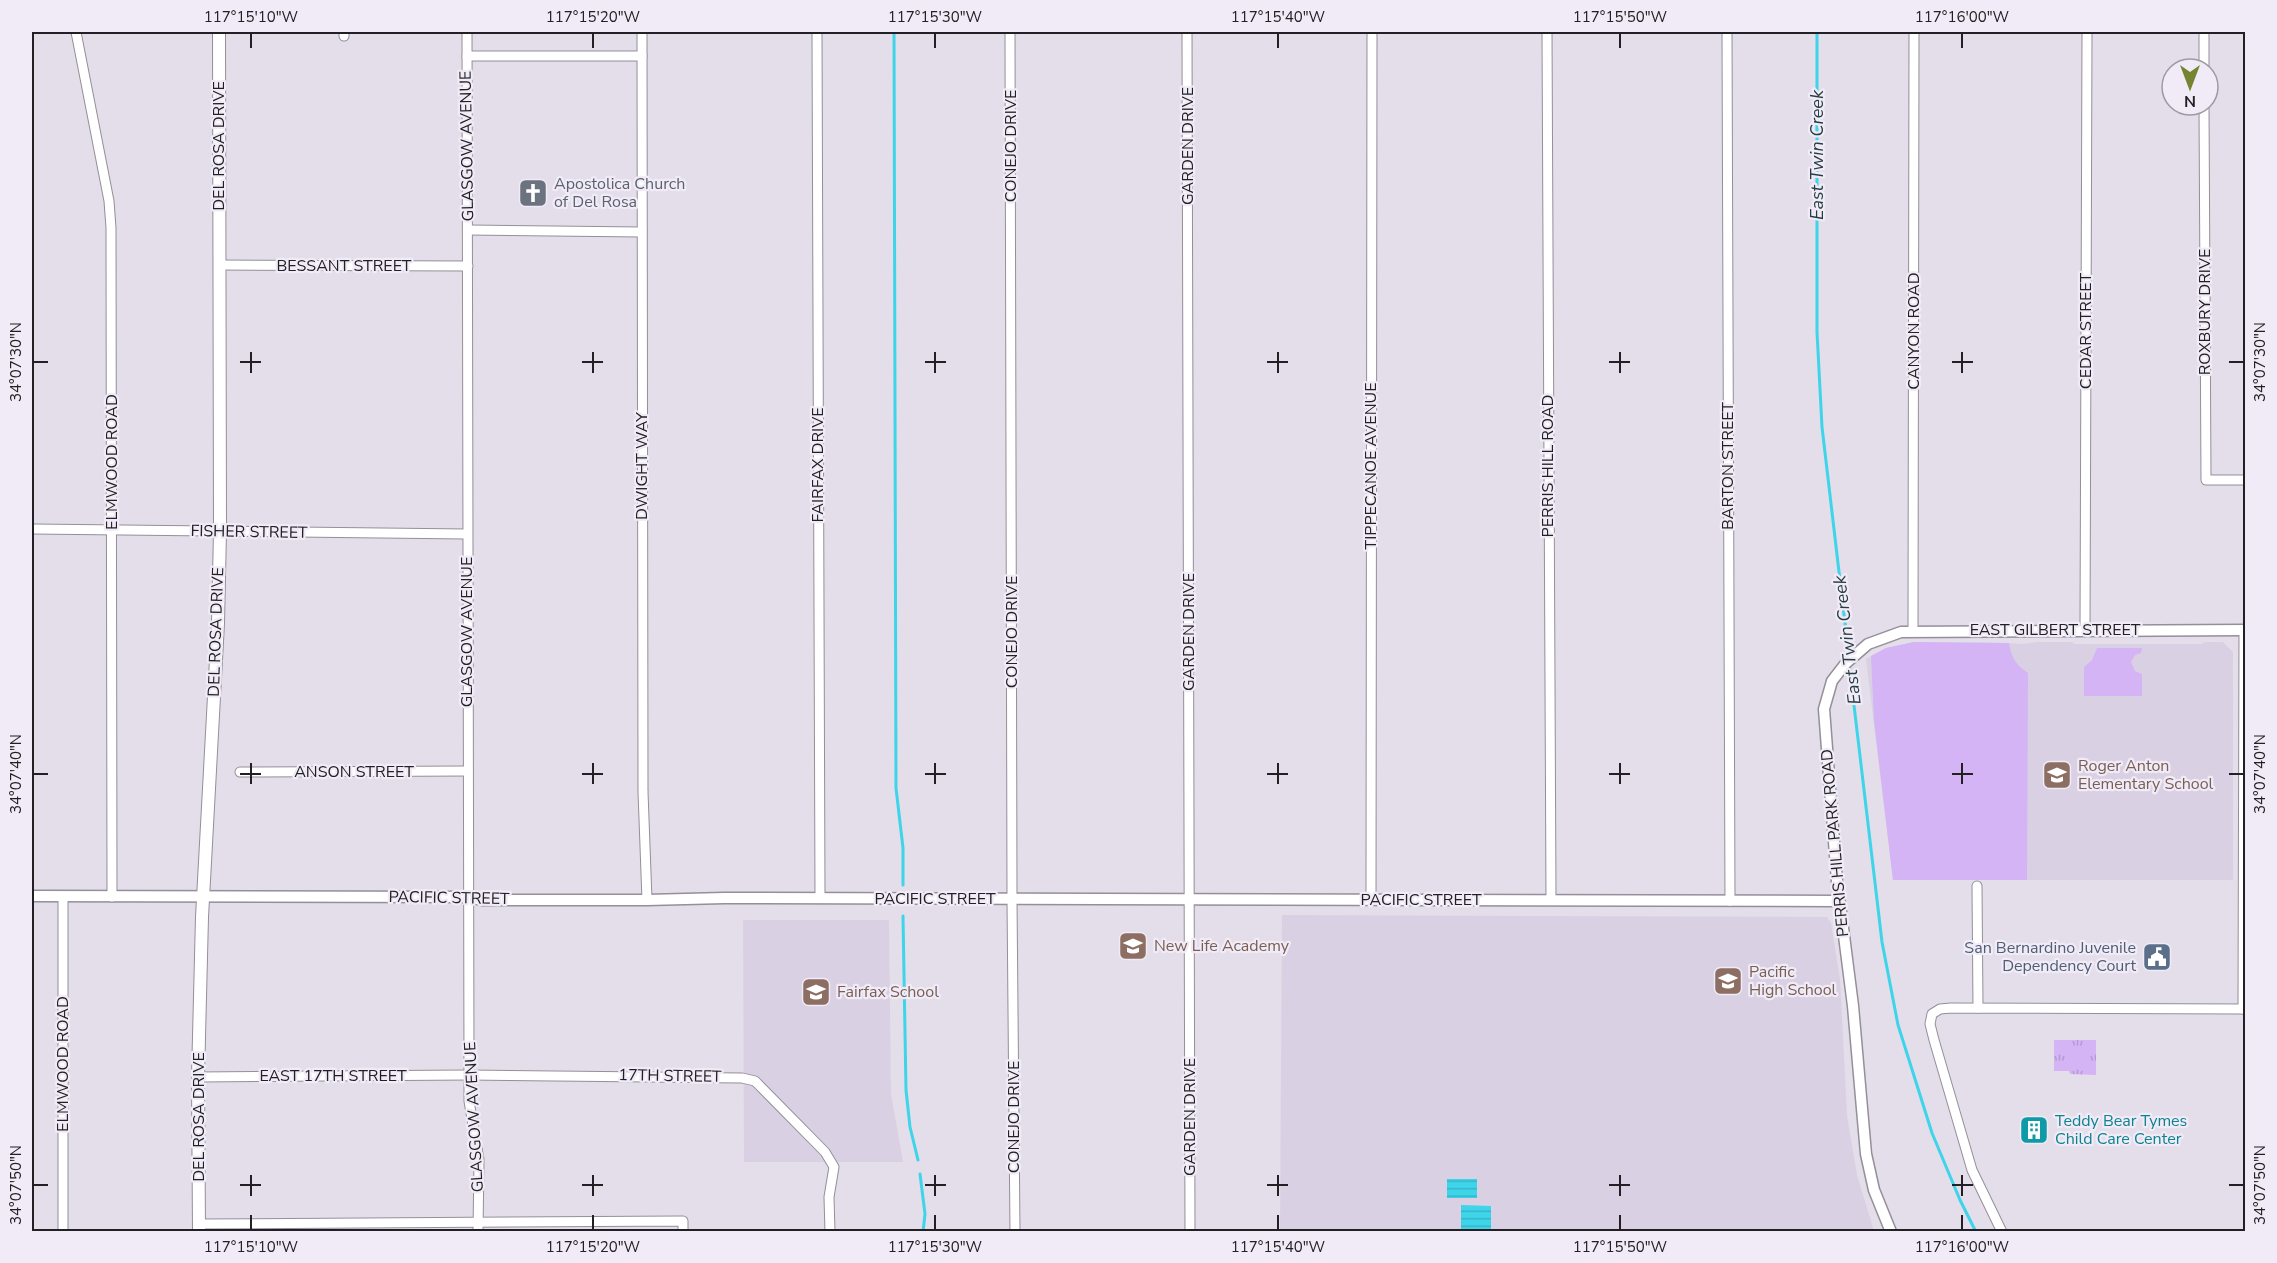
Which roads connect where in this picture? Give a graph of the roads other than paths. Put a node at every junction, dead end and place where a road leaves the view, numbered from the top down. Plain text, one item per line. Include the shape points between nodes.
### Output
1 (76, 32) edge
2 (219, 32) edge
3 (467, 32) edge
4 (642, 32) edge
5 (817, 32) edge
6 (1010, 32) edge
7 (1187, 32) edge
8 (1372, 32) edge
9 (1547, 32) edge
10 (1727, 32) edge
11 (1914, 32) edge
12 (2087, 32) edge
13 (2204, 32) edge
14 (467, 56) junction
15 (642, 56) junction
16 (2204, 57) edge
17 (2204, 117) edge
18 (468, 230) junction
19 (642, 232) junction
20 (219, 265) junction
21 (468, 266) junction
22 (2246, 480) edge
23 (32, 529) edge
24 (112, 530) junction
25 (220, 531) junction
26 (467, 534) junction
27 (2245, 630) edge
28 (1913, 631) junction
29 (2085, 631) junction
30 (1864, 647) joint
31 (468, 771) junction
32 (240, 772) dead end
33 (1977, 886) dead end
34 (32, 896) edge
35 (63, 897) junction
36 (112, 897) junction
37 (203, 897) junction
38 (468, 897) junction
39 (820, 898) junction
40 (1012, 899) junction
41 (1190, 899) junction
42 (647, 900) junction
43 (1371, 900) junction
44 (1551, 900) junction
45 (1730, 901) junction
46 (1839, 901) junction
47 (1978, 1008) junction
48 (2244, 1009) edge
49 (469, 1075) junction
50 (198, 1077) junction
51 (327, 1227) edge
52 (478, 1227) edge
53 (199, 1228) edge
54 (63, 1232) edge
55 (683, 1232) edge
56 (830, 1232) edge
57 (1015, 1232) edge
58 (1190, 1232) edge
59 (1891, 1232) edge
60 (2002, 1232) edge

1 - 24 street, ELMWOOD ROAD via 111,228
2 - 20 main road, DEL ROSA DRIVE
3 - 14 street, GLASGOW AVENUE
4 - 15 street, DWIGHT WAY
5 - 39 street, FAIRFAX DRIVE
6 - 40 street, CONEJO DRIVE
7 - 41 street, GARDEN DRIVE
8 - 43 street, TIPPECANOE AVENUE
9 - 44 street, PERRIS HILL ROAD
10 - 45 street, BARTON STREET
11 - 28 street, CANYON ROAD
12 - 29 street, CEDAR STREET
13 - 16 street
14 - 15 street
14 - 18 street, GLASGOW AVENUE
15 - 19 street, DWIGHT WAY
17 - 22 street, ROXBURY DRIVE via 2206,480
18 - 19 street
18 - 21 street, GLASGOW AVENUE
19 - 42 street, DWIGHT WAY via 643,792
20 - 21 street, BESSANT STREET
20 - 25 main road, DEL ROSA DRIVE
21 - 26 street, GLASGOW AVENUE
23 - 24 street, FISHER STREET
24 - 25 street, FISHER STREET
24 - 36 street, ELMWOOD ROAD
25 - 26 street, FISHER STREET
25 - 37 main road, DEL ROSA DRIVE
26 - 31 street, GLASGOW AVENUE
27 - 29 street, EAST GILBERT STREET
27 - 48 street
28 - 29 street, EAST GILBERT STREET
28 - 30 street, EAST GILBERT STREET via 1889,635
30 - 46 street, PERRIS HILL PARK ROAD via 1832,681 1826,698 1824,725
31 - 32 street, ANSON STREET
31 - 38 street, GLASGOW AVENUE
33 - 47 street
34 - 35 street, PACIFIC STREET
35 - 36 street, PACIFIC STREET
35 - 54 street, ELMWOOD ROAD
36 - 37 street, PACIFIC STREET
37 - 38 street, PACIFIC STREET
37 - 50 main road, DEL ROSA DRIVE
38 - 42 street, PACIFIC STREET
38 - 49 street, GLASGOW AVENUE
39 - 40 street, PACIFIC STREET
39 - 42 street, PACIFIC STREET
40 - 41 street, PACIFIC STREET
40 - 57 street, CONEJO DRIVE
41 - 43 street, PACIFIC STREET
41 - 58 street, GARDEN DRIVE
43 - 44 street, PACIFIC STREET
44 - 45 street, PACIFIC STREET
45 - 46 street, PACIFIC STREET
46 - 59 street, PERRIS HILL PARK ROAD via 1866,1154 1874,1190
47 - 48 street
47 - 60 street via 1940,1009 1932,1014 1930,1024 1972,1170
49 - 50 street, EAST 17TH STREET
49 - 52 street, GLASGOW AVENUE via 478,1160
49 - 56 street, 17TH STREET via 742,1078 755,1082 825,1152 834,1167 829,1197
50 - 53 main road, DEL ROSA DRIVE
51 - 52 street
51 - 53 street
52 - 55 street via 684,1221

